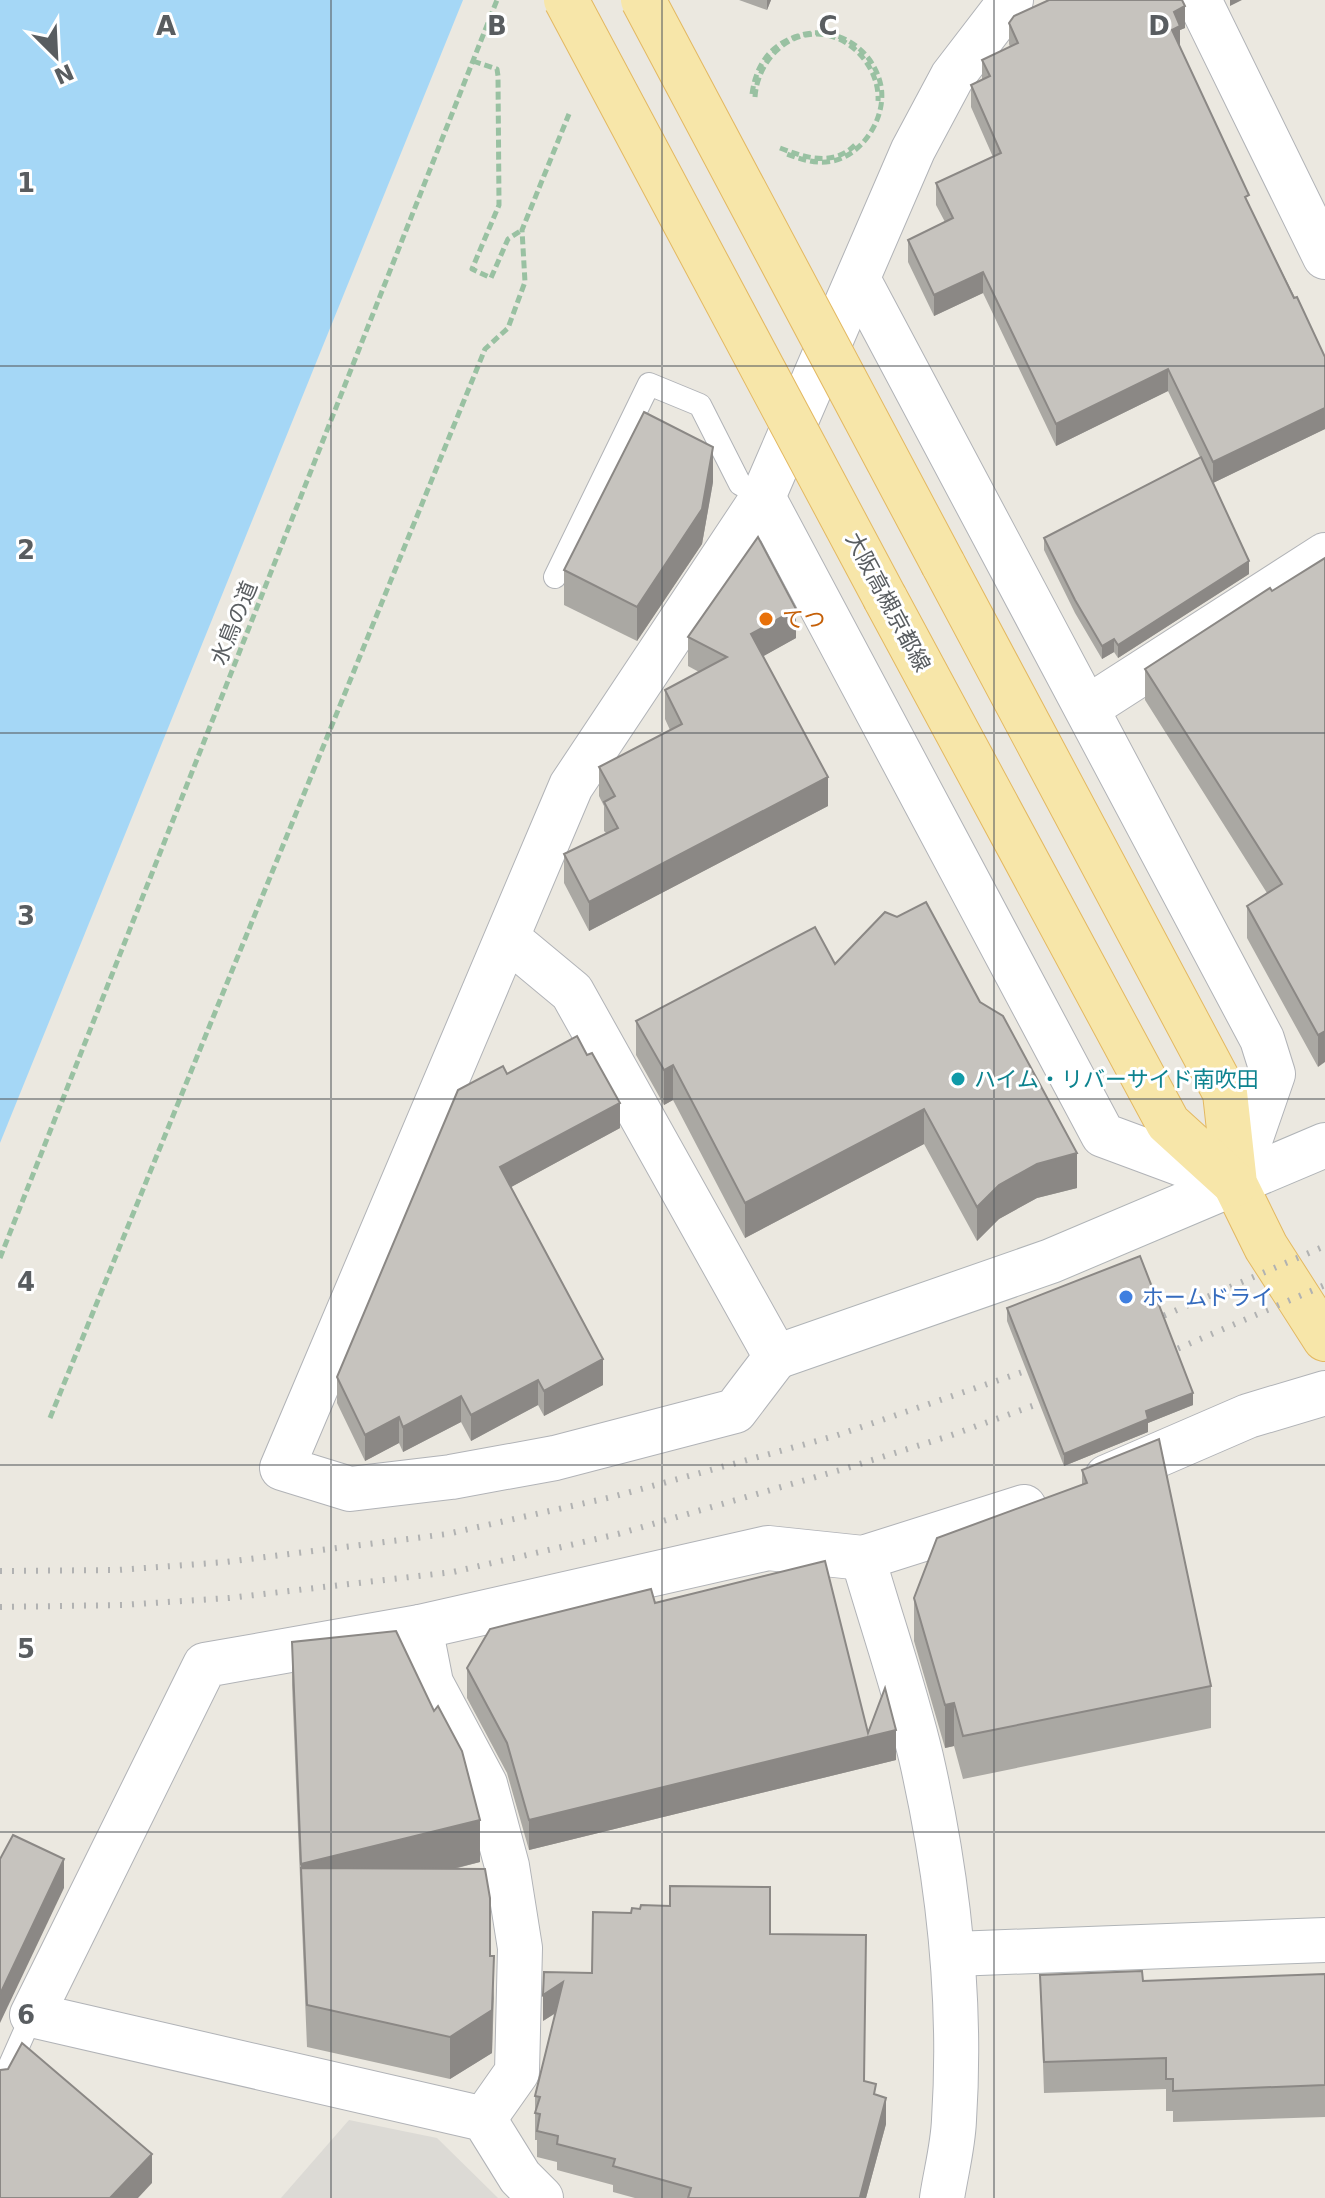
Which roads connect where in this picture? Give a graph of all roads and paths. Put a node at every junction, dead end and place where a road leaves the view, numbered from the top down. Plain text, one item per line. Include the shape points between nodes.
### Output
1 (497, 0) edge
2 (566, 0) edge
3 (643, 0) edge
4 (1011, 0) edge
5 (1199, 0) edge
6 (473, 61) junction
7 (575, 100) dead end
8 (755, 106) dead end
9 (776, 153) dead end
10 (522, 230) junction
11 (1325, 257) edge
12 (858, 279) junction
13 (763, 497) junction
14 (1325, 555) edge
15 (555, 577) dead end
16 (1087, 708) junction
17 (507, 938) junction
18 (1325, 1145) edge
19 (1235, 1184) junction
20 (0, 1258) edge
21 (1325, 1339) edge
22 (776, 1357) junction
23 (1325, 1393) edge
24 (50, 1418) dead end
25 (863, 1558) junction
26 (420, 1627) junction
27 (1325, 1940) edge
28 (954, 1954) junction
29 (32, 2015) junction
30 (0, 2087) edge
31 (484, 2119) junction
32 (541, 2198) edge
33 (942, 2198) edge

1 - 6 path, 水鳥の道
2 - 19 main road, 大阪高槻京都線, bridge via 1168,1123
3 - 19 main road, 大阪高槻京都線, bridge via 1225,1093
4 - 12 street via 952,77 913,150
5 - 11 street
6 - 10 path via 497,69 499,205 472,269 491,278 508,239
6 - 20 path, 水鳥の道
7 - 10 path
8 - 9 path, bridge via 755,74 768,52 791,38 814,31 838,35 860,48 874,68 881,87 880,111 872,133 852,152 829,162 806,161 778,150 771,141
10 - 24 path via 525,282 508,328 485,349
12 - 13 street
12 - 16 street
13 - 15 lane via 740,484 700,405 649,384
13 - 17 street via 571,786
13 - 19 street via 1103,1135
14 - 16 street
16 - 19 street via 1262,1039 1273,1074
17 - 22 street via 572,992
17 - 22 street via 282,1468 350,1489 555,1458 735,1411
18 - 19 street
19 - 21 main road, 大阪高槻京都線 via 1266,1247
19 - 22 street via 1051,1261
23 - 25 street via 1248,1416 982,1522
25 - 26 street via 768,1548
25 - 28 street via 920,1755
26 - 29 street via 205,1665
26 - 31 street via 431,1683 485,1784 507,1866 520,1948 517,2072
27 - 28 street
28 - 33 street via 954,2123
29 - 30 lane
29 - 31 street
31 - 32 street via 520,2177

